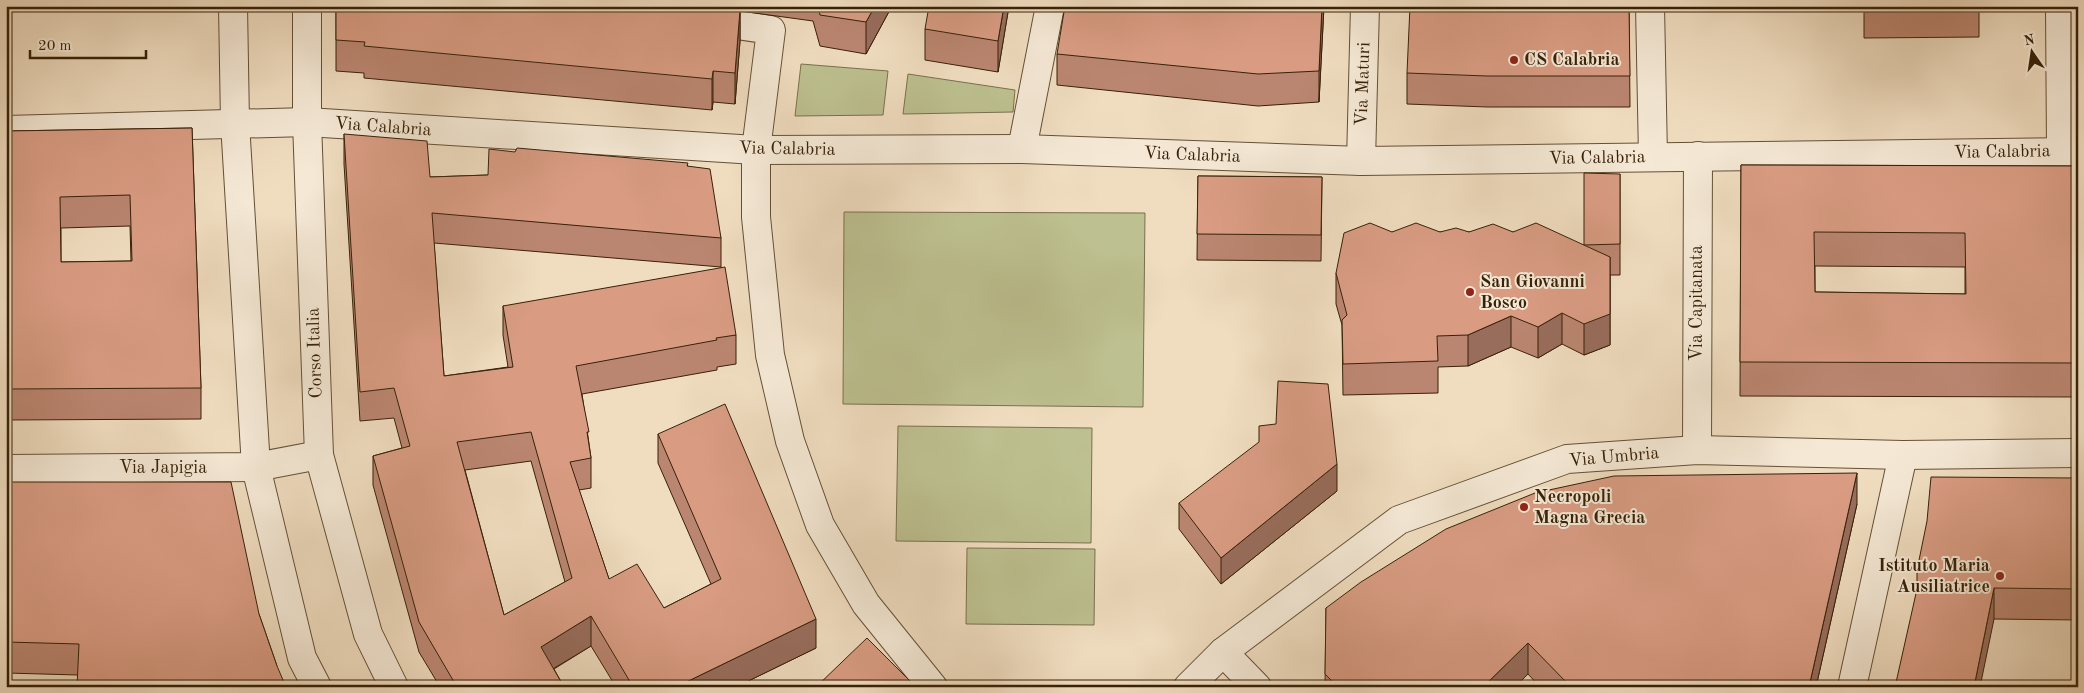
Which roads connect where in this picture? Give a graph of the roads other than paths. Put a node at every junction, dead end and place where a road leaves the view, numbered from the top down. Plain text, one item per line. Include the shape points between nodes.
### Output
1 (233, 6) edge
2 (307, 6) edge
3 (1050, 6) edge
4 (1365, 6) edge
5 (1650, 6) edge
6 (2060, 6) edge
7 (676, 17) edge
8 (307, 122) junction
9 (235, 123) junction
10 (6, 130) edge
11 (1022, 149) junction
12 (756, 150) junction
13 (2069, 152) edge
14 (1698, 156) junction
15 (1653, 157) junction
16 (1361, 161) junction
17 (1697, 450) junction
18 (2078, 452) edge
19 (318, 455) junction
20 (1903, 455) junction
21 (256, 467) junction
22 (6, 469) edge
23 (1223, 652) junction
24 (317, 687) edge
25 (394, 687) edge
26 (933, 687) edge
27 (1188, 687) edge
28 (1257, 687) edge
29 (1852, 687) edge

1 - 9 street
2 - 8 street, Corso Italia
3 - 11 street
4 - 16 street, Via Maturi
5 - 15 street
6 - 13 street
7 - 12 street via 771,30
8 - 9 street, Via Calabria
8 - 12 street, Via Calabria
8 - 19 street, Corso Italia
9 - 10 street, Via Calabria
9 - 21 street
11 - 12 street, Via Calabria
11 - 16 street, Via Calabria
12 - 26 street via 756,217 770,355 790,441 820,525 866,604
13 - 14 street, Via Calabria
14 - 15 street, Via Calabria
14 - 17 street, Via Capitanata
15 - 16 street, Via Calabria
17 - 20 street, Via Umbria
17 - 23 street, Via Umbria via 1568,459 1398,520
18 - 20 street, Via Umbria
19 - 21 street, Via Japigia
19 - 25 street, Corso Italia via 368,634
20 - 29 street
21 - 22 street, Via Japigia
21 - 24 street via 302,658
23 - 27 street, Via Umbria
23 - 28 street

